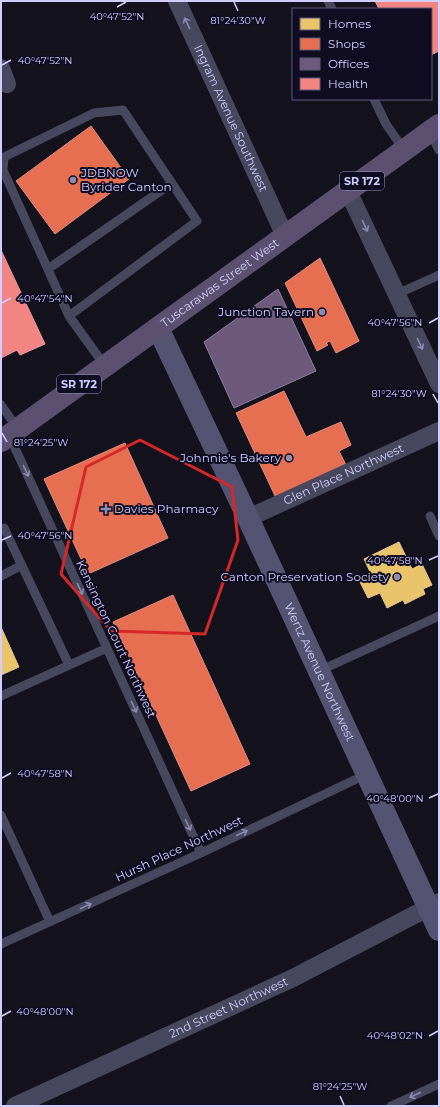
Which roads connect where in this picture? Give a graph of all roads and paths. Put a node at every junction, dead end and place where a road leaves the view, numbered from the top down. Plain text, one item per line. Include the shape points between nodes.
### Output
1 (177, 1) edge
2 (374, 100) edge
3 (436, 136) edge
4 (404, 150) junction
5 (172, 183) junction
6 (348, 191) junction
7 (285, 236) junction
8 (48, 269) junction
9 (439, 275) edge
10 (397, 294) junction
11 (70, 316) junction
12 (158, 328) junction
13 (105, 366) junction
14 (439, 384) edge
15 (1, 405) edge
16 (439, 431) edge
17 (9, 435) edge
18 (430, 516) dead end
19 (248, 518) junction
20 (1, 530) edge
21 (439, 536) edge
22 (22, 565) junction
23 (1, 576) edge
24 (439, 616) edge
25 (106, 648) junction
26 (69, 665) junction
27 (319, 671) junction
28 (1, 696) edge
29 (367, 774) junction
30 (1, 815) edge
31 (201, 853) junction
32 (434, 905) edge
33 (50, 922) junction
34 (439, 930) edge
35 (1, 944) edge
36 (439, 1084) edge
37 (15, 1106) edge
38 (391, 1106) edge

7 -> 1 street, Ingram Avenue Southwest
2 - 4 lane via 386,124
3 - 4 main road, Tuscarawas Street West / SR 172
4 - 6 main road, Tuscarawas Street West / SR 172
5 - 8 lane
5 - 8 lane via 123,110 94,113 4,157 3,170
5 - 11 lane via 197,221
6 - 7 main road, Tuscarawas Street West / SR 172
6 -> 10 street
7 - 12 main road, Tuscarawas Street West / SR 172
8 - 11 lane
9 - 10 lane
10 -> 14 street
11 - 13 lane
12 - 13 main road, Tuscarawas Street West / SR 172
12 - 19 main road, Wertz Avenue Northwest
13 - 17 main road, Tuscarawas Street West / SR 172
15 - 17 lane, Kensington Court Northwest
16 - 19 street, Glen Place Northwest
17 -> 25 lane, Kensington Court Northwest
18 - 21 lane
19 - 27 main road, Wertz Avenue Northwest
20 - 22 lane via 4,528
22 - 23 lane
22 - 26 lane
24 - 27 lane
25 - 26 lane
25 -> 31 lane, Kensington Court Northwest
26 - 28 lane
27 - 29 main road, Wertz Avenue Northwest
31 -> 29 lane, Hursh Place Northwest
29 - 32 main road, Wertz Avenue Northwest
30 - 33 lane
33 -> 31 lane, Hursh Place Northwest
32 - 34 main road, Wertz Avenue Northwest
32 - 37 street, 2nd Street Northwest via 293,978
33 - 35 lane, Hursh Place Northwest
36 -> 38 lane

